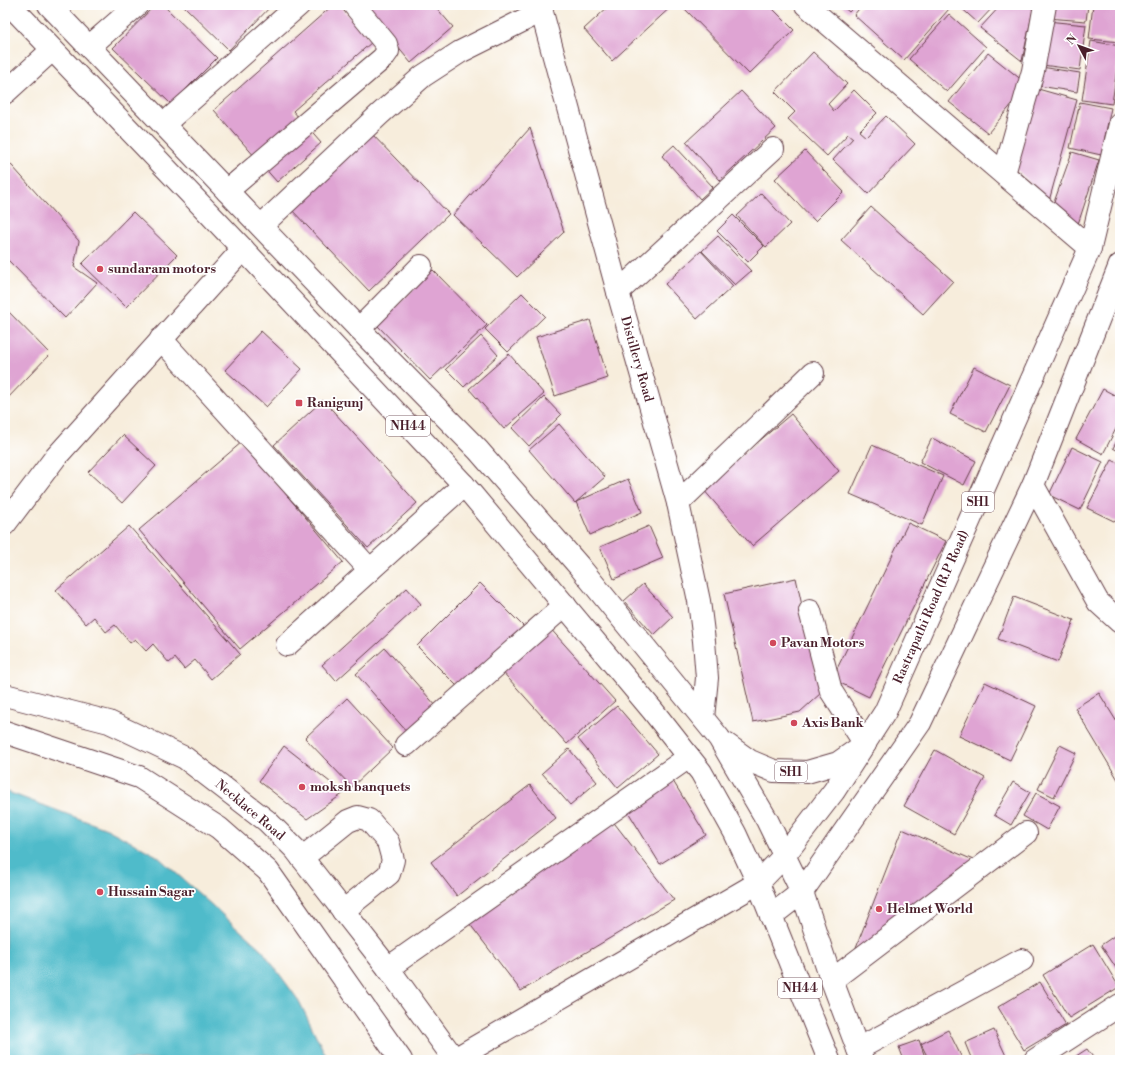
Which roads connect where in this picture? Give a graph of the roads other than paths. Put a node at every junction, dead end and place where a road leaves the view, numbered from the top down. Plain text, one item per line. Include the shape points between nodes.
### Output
1 (10, 5) edge
2 (49, 5) edge
3 (137, 5) edge
4 (299, 5) edge
5 (354, 5) edge
6 (1044, 5) edge
7 (809, 6) edge
8 (541, 8) edge
9 (90, 46) junction
10 (52, 50) junction
11 (5, 93) edge
12 (164, 124) junction
13 (1120, 124) edge
14 (772, 149) dead end
15 (1004, 174) junction
16 (227, 191) junction
17 (261, 226) junction
18 (1090, 248) junction
19 (242, 249) junction
20 (1120, 265) edge
21 (421, 266) dead end
22 (618, 292) junction
23 (359, 329) junction
24 (161, 339) junction
25 (813, 374) dead end
26 (464, 485) junction
27 (1033, 485) junction
28 (678, 503) junction
29 (5, 524) edge
30 (370, 570) junction
31 (565, 605) junction
32 (810, 611) dead end
33 (1120, 622) edge
34 (287, 645) dead end
35 (5, 695) edge
36 (703, 718) junction
37 (5, 732) edge
38 (719, 738) junction
39 (865, 744) junction
40 (406, 745) dead end
41 (689, 757) junction
42 (1026, 833) dead end
43 (784, 856) junction
44 (302, 858) junction
45 (758, 884) junction
46 (802, 892) junction
47 (343, 911) junction
48 (771, 916) junction
49 (1022, 960) dead end
50 (388, 968) junction
51 (832, 980) junction
52 (1120, 1005) edge
53 (860, 1054) edge
54 (401, 1060) edge
55 (454, 1060) edge
56 (829, 1060) edge
57 (1035, 1060) edge

1 - 10 main road, NH44
2 - 9 main road, NH44
3 - 9 main road
4 - 12 main road
5 - 16 main road via 386,44 388,51 383,58
6 - 15 main road via 1033,71
7 - 15 main road
8 - 17 main road via 460,52 423,76
8 - 22 main road, Distillery Road
9 - 12 main road, NH44
10 - 11 main road
10 - 19 main road, NH44
12 - 16 main road, NH44
13 - 18 main road, Rastrapathi Road (R.P Road) / SH1
14 - 22 main road
15 - 18 main road
16 - 17 main road, NH44
17 - 23 main road, NH44
18 - 39 main road, Rastrapathi Road (R.P Road) / SH1 via 885,712
19 - 24 main road
19 - 26 main road, NH44
20 - 27 main road
21 - 23 main road
22 - 28 main road, Distillery Road
23 - 36 main road, NH44 via 483,456 579,566
24 - 29 main road via 55,458
24 - 30 main road
25 - 28 main road
26 - 30 main road
26 - 31 main road, NH44
27 - 33 main road via 1098,602
27 - 46 main road via 920,723
28 - 36 main road, Distillery Road via 699,601 704,641 707,678
30 - 34 main road
31 - 40 main road
31 - 41 main road, NH44
32 - 39 main road via 832,691
35 - 44 main road, Necklace Road via 109,722 185,758 267,821
36 - 38 main road, NH44
37 - 54 main road via 139,777 219,828 268,871
38 - 39 main road, SH1 via 750,761 774,771 807,772 838,763
38 - 43 main road, NH44 via 767,820
39 - 43 main road, Rastrapathi Road (R.P Road) / SH1 via 834,791
41 - 45 main road, NH44 via 701,772 735,832
41 - 50 main road
42 - 51 main road
43 - 45 main road, Rastrapathi Road (R.P Road)
43 - 46 main road, NH44
44 - 47 main road, Necklace Road
44 - 47 main road via 348,821 358,817 369,820 388,842 392,860 390,874
45 - 48 main road, NH44
45 - 55 main road, Rastrapathi Road (R.P Road)
46 - 48 main road
46 - 51 main road, NH44
47 - 50 main road, Necklace Road
48 - 56 main road, NH44
49 - 53 main road
50 - 55 main road, Necklace Road
51 - 53 main road, NH44
52 - 57 main road

